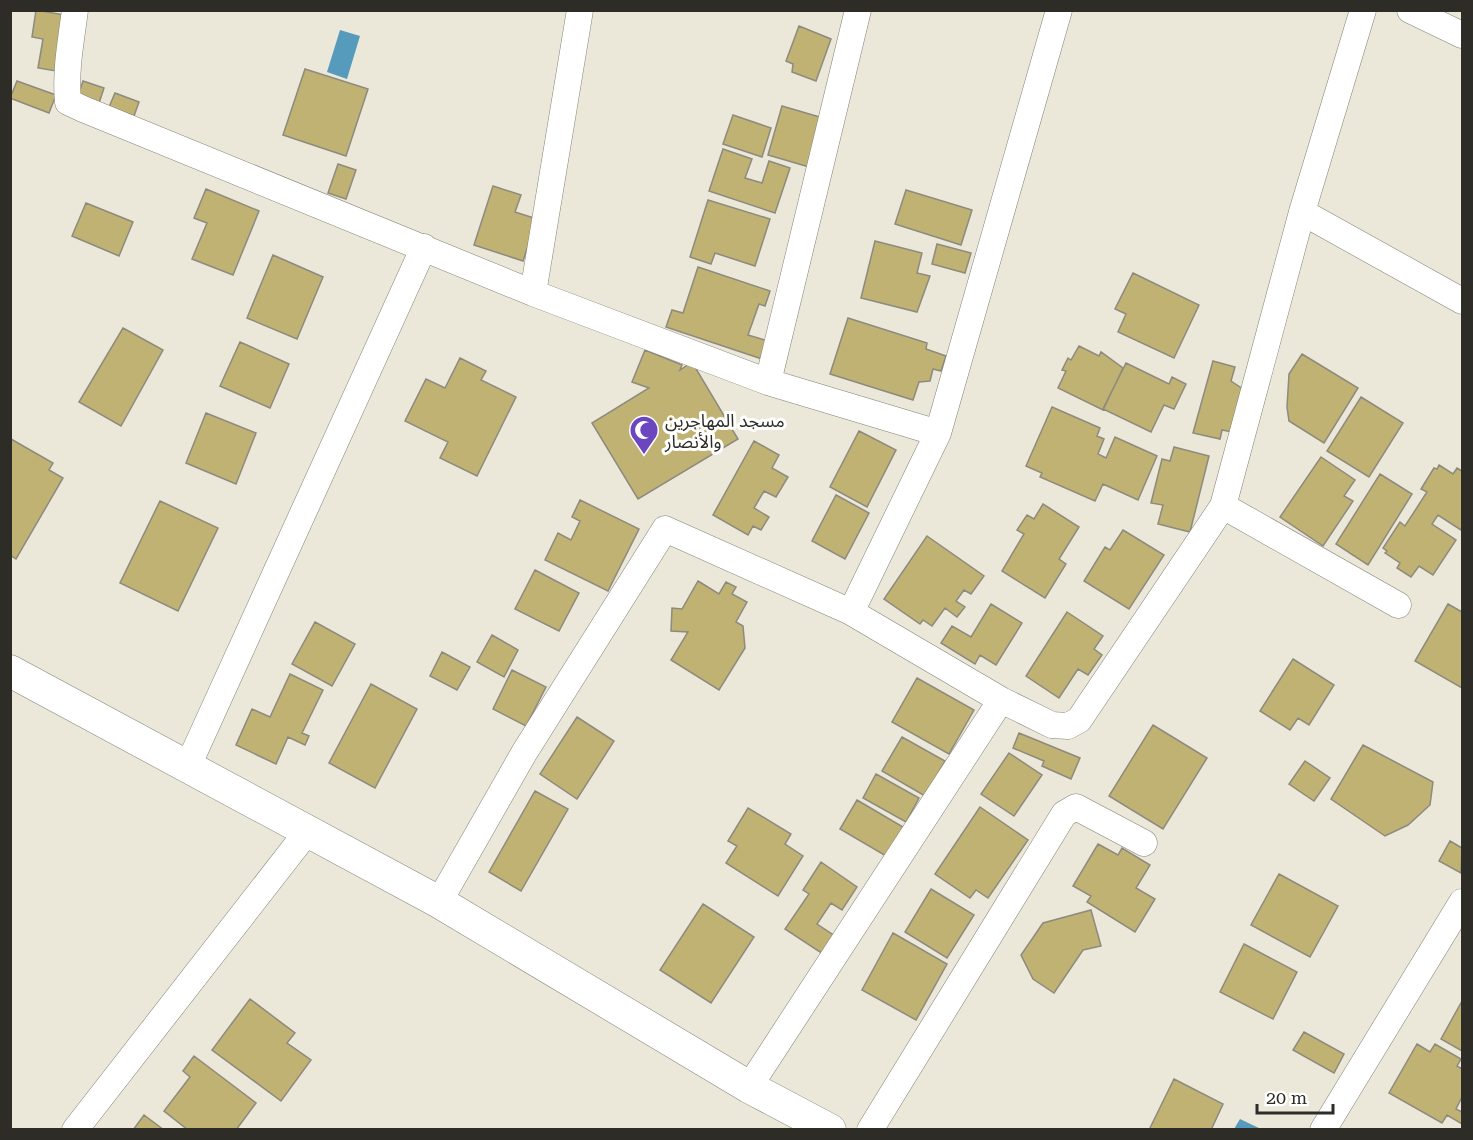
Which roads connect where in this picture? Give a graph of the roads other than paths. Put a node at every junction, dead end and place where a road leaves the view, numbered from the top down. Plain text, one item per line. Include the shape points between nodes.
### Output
1 (75, 10) edge
2 (580, 10) edge
3 (858, 10) edge
4 (1059, 10) edge
5 (1363, 10) edge
6 (1410, 10) edge
7 (1462, 35) edge
8 (1302, 212) junction
9 (424, 247) junction
10 (533, 293) junction
11 (1462, 301) edge
12 (768, 382) junction
13 (938, 433) junction
14 (1223, 506) junction
15 (1398, 605) dead end
16 (851, 612) junction
17 (10, 671) edge
18 (1001, 700) junction
19 (187, 768) junction
20 (307, 832) junction
21 (1144, 843) dead end
22 (439, 902) junction
23 (1462, 903) edge
24 (749, 1087) junction
25 (75, 1130) edge
26 (830, 1130) edge
27 (870, 1130) edge
28 (1323, 1130) edge

1 - 9 street via 66,78 68,102
2 - 10 street
3 - 12 street
4 - 13 street
5 - 8 street
6 - 7 street
8 - 11 street
8 - 14 street
9 - 10 street
9 - 19 street
10 - 12 street
12 - 13 street
13 - 16 street
14 - 15 street
14 - 18 street via 1079,720 1068,726 1052,725
16 - 18 street
16 - 22 street via 665,529 524,753
17 - 19 street
18 - 24 street
19 - 20 street
20 - 22 street
20 - 25 street
21 - 27 street via 1076,807 1064,814
22 - 24 street
23 - 28 street
24 - 26 street

